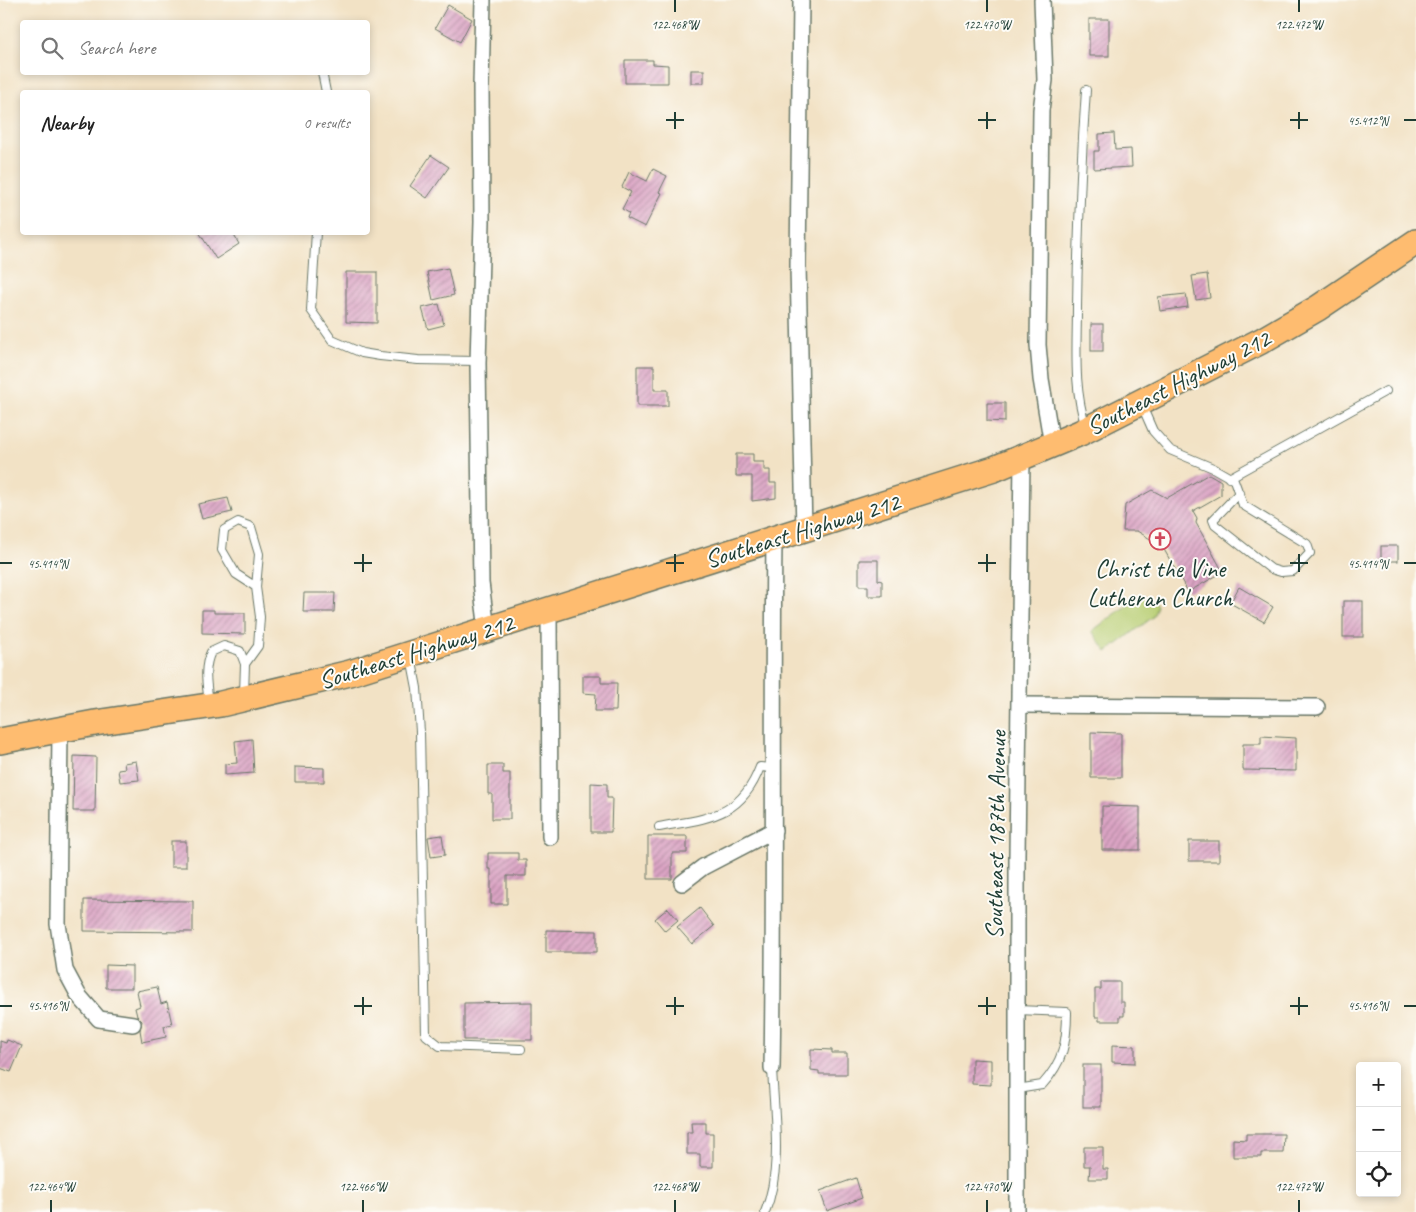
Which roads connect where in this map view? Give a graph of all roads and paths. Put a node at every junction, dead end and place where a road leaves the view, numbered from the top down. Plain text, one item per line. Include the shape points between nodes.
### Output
1 (483, 0) edge
2 (801, 0) edge
3 (1042, 0) edge
4 (323, 75) edge
5 (326, 90) edge
6 (1086, 90) dead end
7 (316, 235) edge
8 (1416, 242) edge
9 (478, 361) junction
10 (1386, 391) dead end
11 (1141, 402) junction
12 (1086, 429) junction
13 (1052, 445) junction
14 (1022, 458) junction
15 (1229, 478) junction
16 (1239, 494) junction
17 (804, 530) junction
18 (774, 539) junction
19 (256, 587) junction
20 (550, 610) junction
21 (487, 630) junction
22 (410, 655) junction
23 (245, 664) junction
24 (244, 699) junction
25 (209, 705) junction
26 (1020, 705) junction
27 (1317, 707) dead end
28 (60, 729) junction
29 (0, 742) edge
30 (773, 768) junction
31 (659, 827) dead end
32 (774, 830) junction
33 (550, 837) dead end
34 (682, 883) dead end
35 (1017, 1010) junction
36 (133, 1024) dead end
37 (521, 1049) dead end
38 (772, 1068) joint
39 (1016, 1089) junction
40 (766, 1212) edge
41 (1017, 1212) edge

1 - 9 street
2 - 17 street via 798,266
3 - 13 street via 1045,80 1041,110 1038,345
4 - 5 lane
6 - 12 lane via 1078,231 1077,378
7 - 9 lane via 311,310 332,340 362,353 380,356
8 - 11 highway, Southeast Highway 212 via 1287,327
9 - 21 street via 481,583
10 - 15 lane
11 - 12 highway, Southeast Highway 212
11 - 15 lane via 1153,431 1170,450
12 - 13 highway, Southeast Highway 212
13 - 14 highway, Southeast Highway 212
14 - 17 highway, Southeast Highway 212
14 - 26 street, Southeast 187th Avenue
15 - 16 lane via 1234,480
16 - 16 lane via 1243,504 1308,544 1310,553 1292,571 1271,569 1215,525 1213,520
17 - 18 highway, Southeast Highway 212
18 - 20 highway, Southeast Highway 212
18 - 30 street
19 - 19 lane via 259,554 251,527 238,522 224,530 222,550 236,574
19 - 23 lane via 260,616 258,646
20 - 21 highway, Southeast Highway 212
20 - 33 street
21 - 22 highway, Southeast Highway 212
22 - 24 highway, Southeast Highway 212
22 - 37 lane via 417,688 420,732 426,1035 440,1046
23 - 24 lane
23 - 25 lane via 240,651 224,646 211,652 206,678
24 - 25 highway, Southeast Highway 212
25 - 28 highway, Southeast Highway 212
26 - 27 street
26 - 35 street, Southeast 187th Avenue
28 - 29 highway, Southeast Highway 212
28 - 36 street via 58,924 65,970 99,1019
30 - 31 lane via 760,767 746,797 734,808 713,817
30 - 32 street
32 - 34 street via 703,867
32 - 38 street
35 - 39 street, Southeast 187th Avenue
35 - 39 lane via 1067,1012 1067,1040 1042,1086
38 - 40 lane via 774,1192
39 - 41 street, Southeast 187th Avenue

